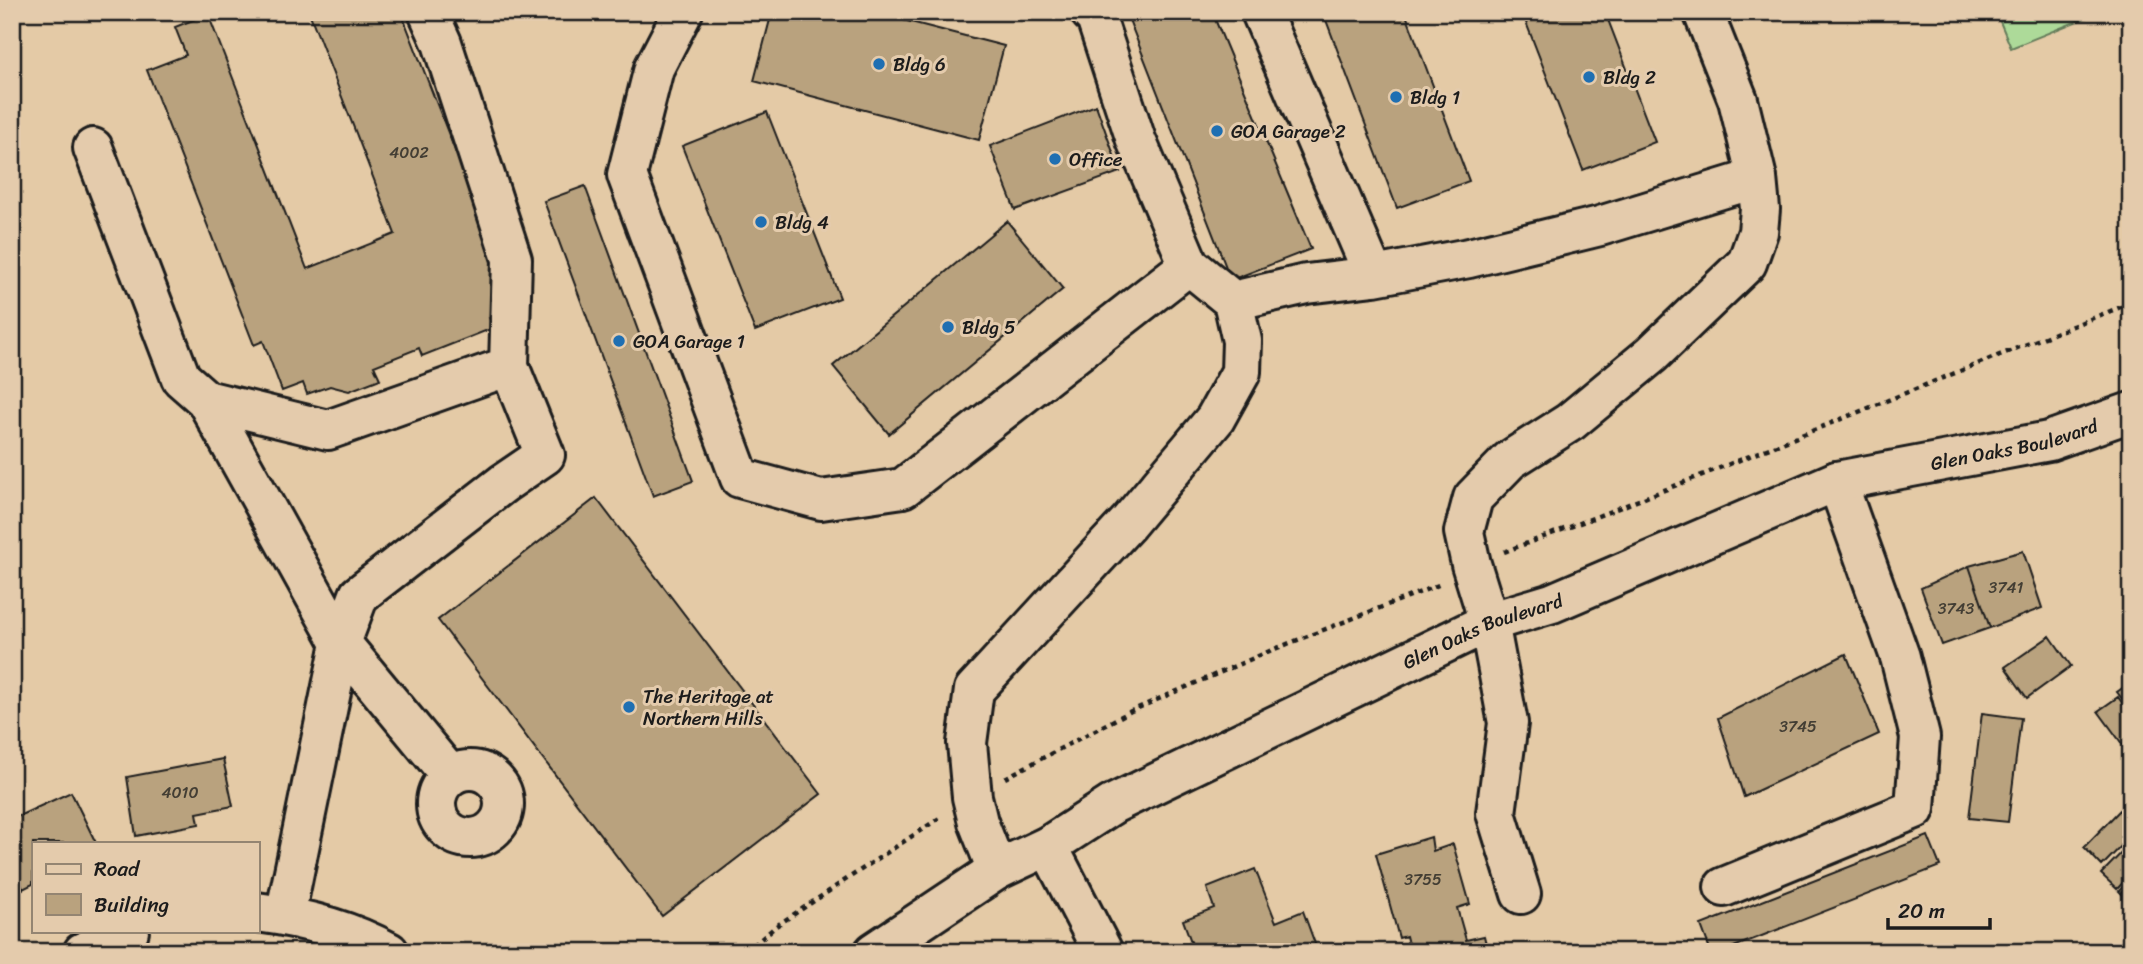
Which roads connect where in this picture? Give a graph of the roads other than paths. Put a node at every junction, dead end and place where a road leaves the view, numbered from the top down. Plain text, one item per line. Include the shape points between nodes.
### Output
1 (428, 12) edge
2 (683, 12) edge
3 (1090, 12) edge
4 (1261, 12) edge
5 (1703, 12) edge
6 (93, 148) dead end
7 (1757, 178) junction
8 (1189, 265) junction
9 (1374, 276) junction
10 (1233, 301) junction
11 (509, 366) junction
12 (206, 400) junction
13 (2131, 412) edge
14 (1838, 481) junction
15 (1489, 622) junction
16 (341, 643) junction
17 (450, 775) dead end
18 (1048, 846) junction
19 (997, 870) junction
20 (1724, 887) dead end
21 (1521, 894) dead end
22 (271, 914) edge
23 (127, 932) edge
24 (83, 952) edge
25 (389, 952) edge
26 (874, 952) edge
27 (1103, 952) edge

1 - 11 main road via 512,259
2 - 8 main road via 654,68 627,175 740,478 821,500 903,488
3 - 8 main road via 1096,18 1136,140
4 - 9 main road
5 - 7 main road via 1738,100
6 - 12 main road via 181,378
7 - 9 main road via 1600,226
7 - 15 main road via 1758,232 1747,264 1651,355 1570,422 1510,460 1473,498 1464,532
8 - 10 main road
9 - 10 main road via 1306,284
10 - 19 main road via 1242,341 1241,372 1216,419 1128,523 974,690 967,743 972,797
11 - 12 main road via 328,430
11 - 16 main road via 545,454 359,595
12 - 16 main road
13 - 14 main road, Glen Oaks Boulevard via 2049,441
14 - 15 main road, Glen Oaks Boulevard via 1552,603
14 - 20 main road via 1900,657 1917,723 1915,809
15 - 18 main road, Glen Oaks Boulevard via 1113,804
15 - 21 main road via 1508,723 1496,813
16 - 17 main road
16 - 22 main road
18 - 19 main road, Glen Oaks Boulevard
18 - 27 main road
19 - 26 main road, Glen Oaks Boulevard
22 - 25 main road via 365,938
23 - 24 main road

